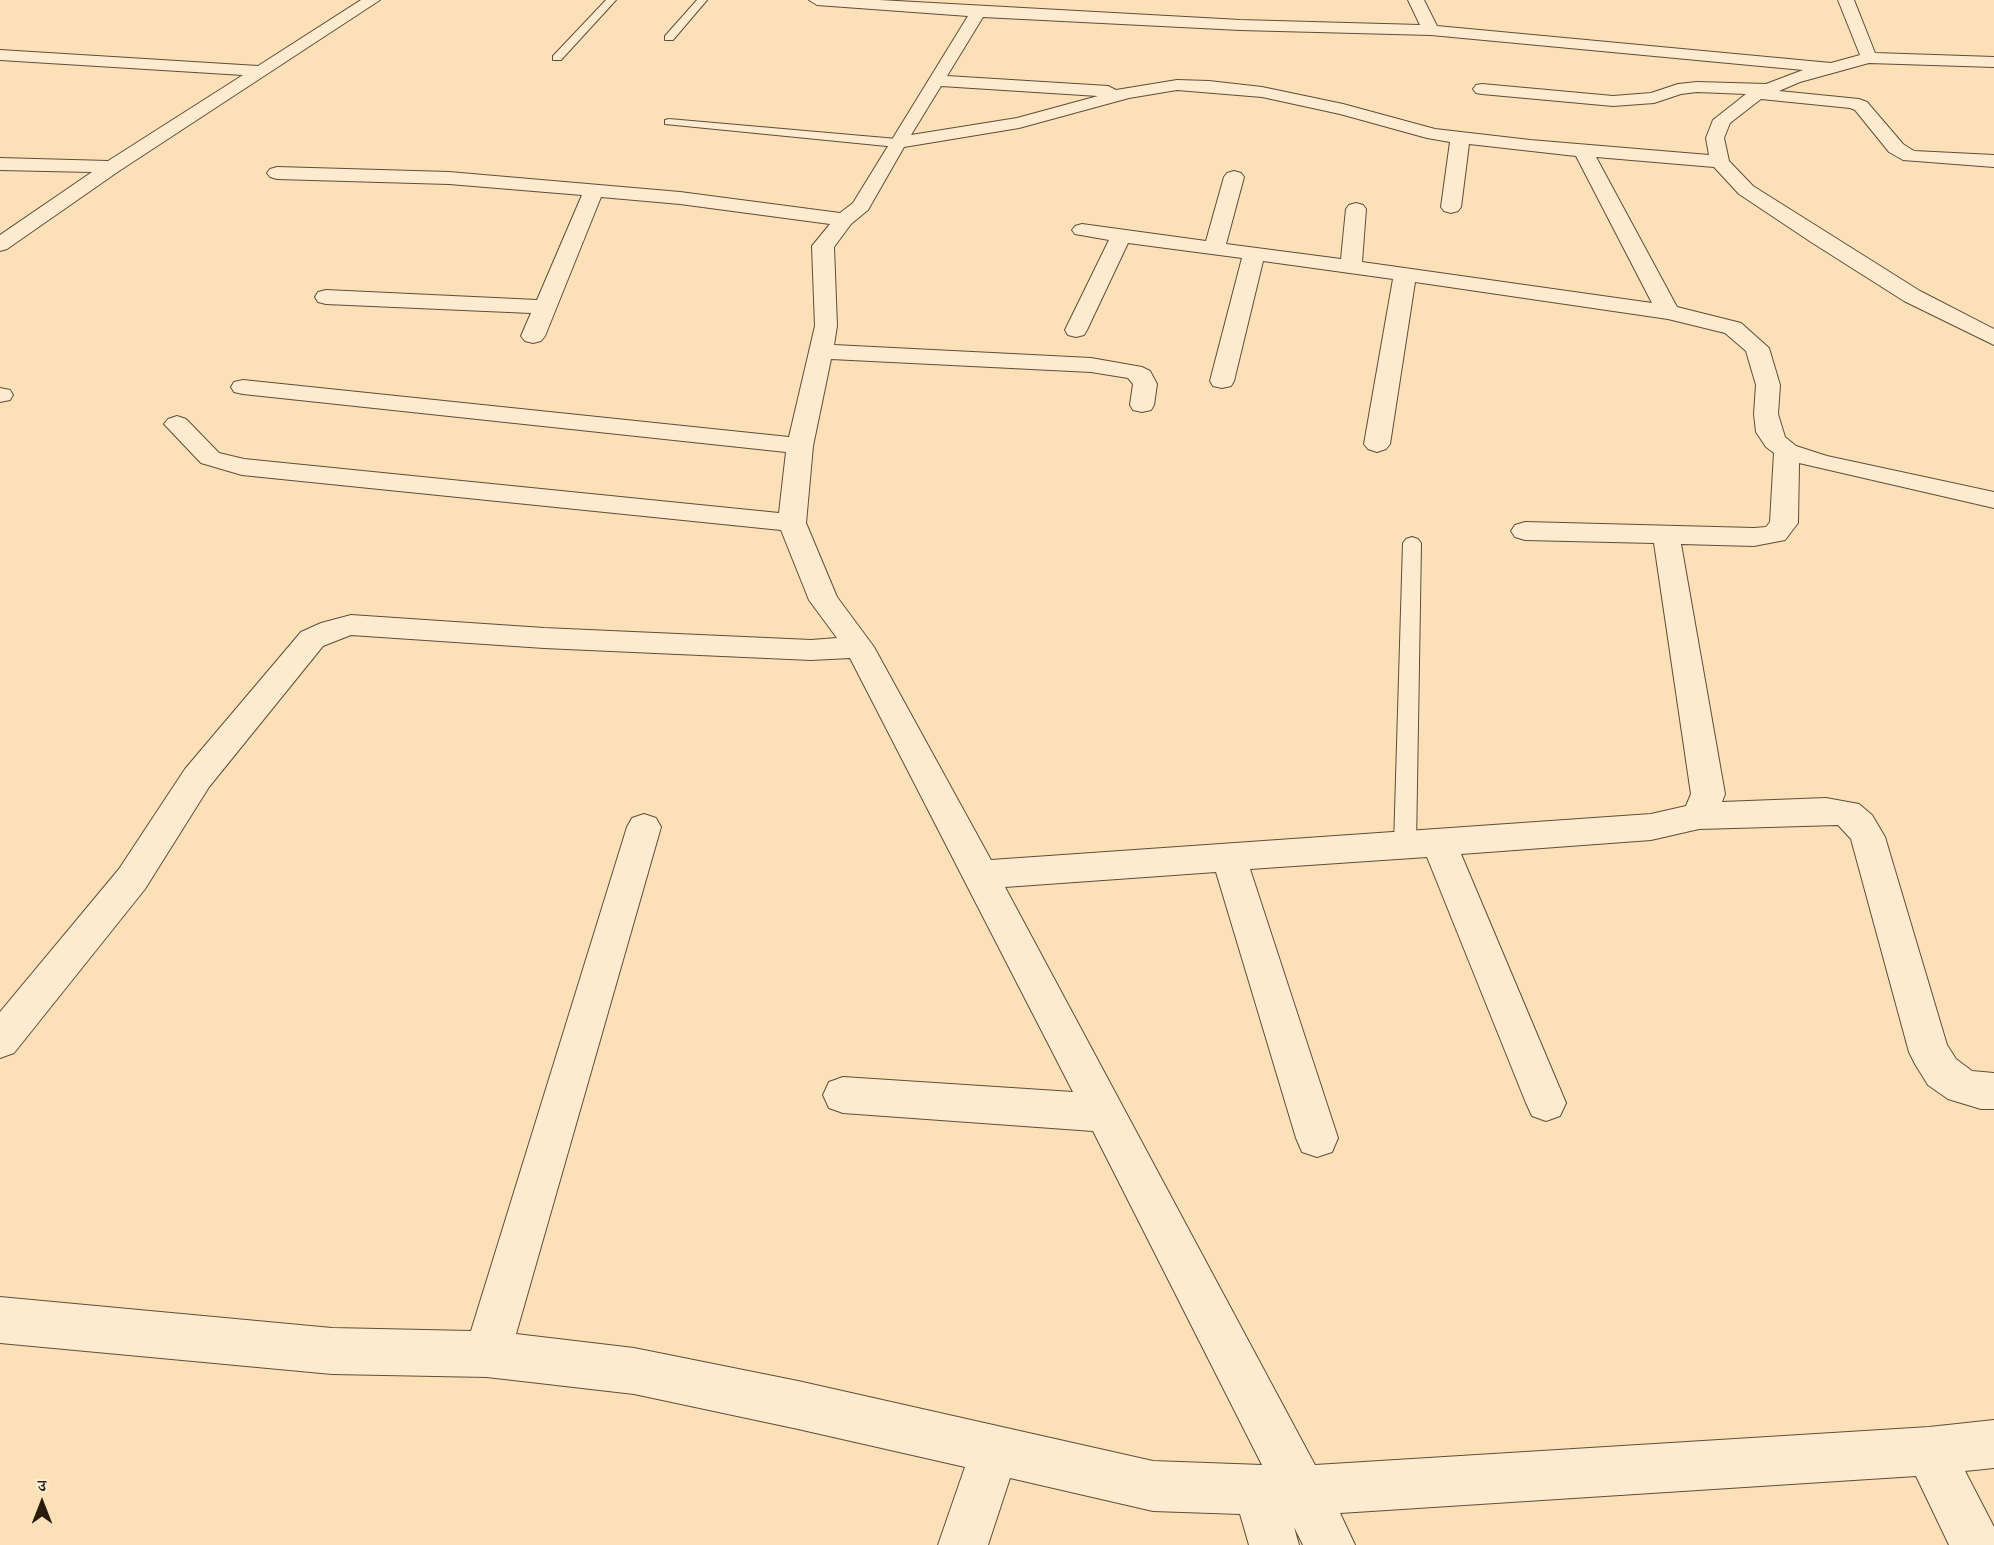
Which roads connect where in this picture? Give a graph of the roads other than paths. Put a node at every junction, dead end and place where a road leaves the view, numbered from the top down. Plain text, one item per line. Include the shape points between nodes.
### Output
1 (372, 0) edge
2 (611, 0) edge
3 (702, 0) edge
4 (817, 0) edge
5 (1416, 0) edge
6 (1846, 0) edge
7 (874, 2) edge
8 (1236, 8) dead end
9 (978, 12) junction
10 (1240, 25) junction
11 (1431, 30) junction
12 (669, 38) dead end
13 (0, 55) edge
14 (557, 58) dead end
15 (1869, 58) junction
16 (1994, 62) edge
17 (1832, 68) junction
18 (260, 71) junction
19 (936, 80) junction
20 (1482, 89) dead end
21 (1763, 92) junction
22 (1127, 93) junction
23 (669, 122) dead end
24 (1460, 138) junction
25 (897, 143) junction
26 (1583, 150) junction
27 (1994, 160) edge
28 (1720, 162) junction
29 (0, 164) edge
30 (112, 167) junction
31 (277, 173) dead end
32 (1234, 177) dead end
33 (594, 191) junction
34 (1451, 207) dead end
35 (1356, 209) dead end
36 (844, 220) junction
37 (1082, 230) dead end
38 (1121, 236) junction
39 (0, 245) edge
40 (1214, 249) junction
41 (1254, 254) junction
42 (1351, 266) junction
43 (1405, 274) junction
44 (326, 297) dead end
45 (545, 307) junction
46 (1668, 312) junction
47 (1076, 330) dead end
48 (533, 336) dead end
49 (1994, 338) edge
50 (820, 351) junction
51 (1222, 381) dead end
52 (243, 387) dead end
53 (1142, 405) dead end
54 (177, 424) dead end
55 (1377, 444) dead end
56 (800, 446) junction
57 (1787, 451) junction
58 (1994, 500) edge
59 (792, 523) junction
60 (1525, 531) dead end
61 (1666, 534) junction
62 (1412, 543) dead end
63 (859, 647) junction
64 (1699, 816) junction
65 (644, 827) dead end
66 (1422, 844) junction
67 (1229, 857) junction
68 (980, 875) junction
69 (0, 1041) edge
70 (1994, 1091) edge
71 (843, 1095) dead end
72 (1546, 1103) dead end
73 (1104, 1113) junction
74 (1317, 1138) dead end
75 (0, 1320) edge
76 (487, 1354) junction
77 (1994, 1444) edge
78 (995, 1451) junction
79 (1929, 1451) junction
80 (1279, 1490) junction
81 (963, 1545) edge
82 (1274, 1545) edge
83 (1330, 1545) edge
84 (1976, 1545) edge

1 - 18 street
2 - 14 lane
3 - 12 lane
4 - 7 street
5 - 11 street
6 - 15 street
7 - 9 street
8 - 10 street
9 - 10 street
9 - 19 street
10 - 11 street
11 - 17 street
13 - 18 street
15 - 16 street
15 - 17 street
17 - 21 street via 1794,78
18 - 30 street
19 - 22 street
19 - 25 street
20 - 21 street via 1613,101 1654,98 1697,87
21 - 27 street via 1861,106 1896,148 1910,156
21 - 28 street via 1722,120 1715,138
22 - 24 street via 1177,85 1262,92
22 - 25 street via 1019,123
23 - 25 lane
24 - 26 street
24 - 34 street
25 - 36 street via 861,206
26 - 28 street
26 - 46 street
28 - 49 street via 1746,190 1818,238 1912,296
29 - 30 street
30 - 39 street
31 - 33 street via 449,178
32 - 40 street
33 - 36 street via 681,198
33 - 45 street
35 - 42 street
36 - 50 street via 823,246 826,326
37 - 38 street
38 - 40 street
38 - 47 street
40 - 41 street
41 - 42 street
41 - 51 street
42 - 43 street
43 - 46 street
43 - 55 street
44 - 45 street
45 - 48 street
46 - 57 street via 1732,328 1757,348 1768,385 1769,432
50 - 53 street via 1091,365 1134,372 1142,376 1145,384
50 - 56 street
52 - 56 street
54 - 59 street via 210,458 242,467
56 - 59 street
57 - 58 street
57 - 61 street via 1784,523 1775,534
59 - 63 street via 824,600
60 - 61 street
61 - 64 street via 1708,794
62 - 66 lane
63 - 68 street
63 - 69 street via 776,649 351,625 312,639 197,778 132,879
64 - 66 street via 1651,827
64 - 70 street via 1826,811 1847,813 1860,824 1868,837 1929,1052 1942,1072 1962,1086
65 - 76 street
66 - 67 street
66 - 72 street
67 - 68 street
67 - 74 street
68 - 73 street
71 - 73 street
73 - 80 street
75 - 76 street via 332,1351
76 - 78 street via 634,1371
77 - 79 street
78 - 80 street via 1153,1486
78 - 81 street
79 - 80 street
79 - 84 street
80 - 82 street
80 - 83 street

